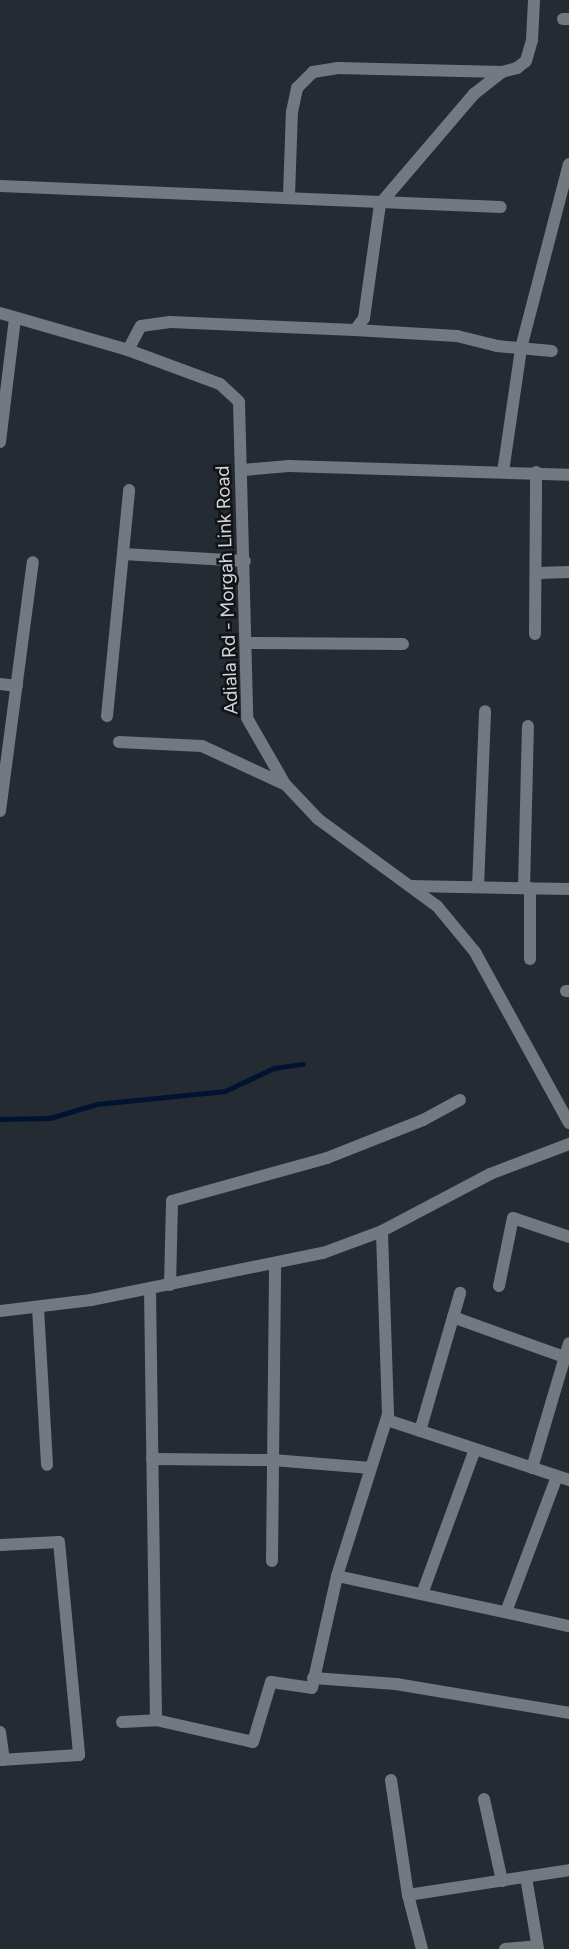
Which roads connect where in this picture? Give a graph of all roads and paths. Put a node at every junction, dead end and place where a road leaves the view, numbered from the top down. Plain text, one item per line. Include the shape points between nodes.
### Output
1 (534, 0) edge
2 (502, 72) junction
3 (569, 164) edge
4 (0, 186) edge
5 (289, 196) junction
6 (380, 204) junction
7 (500, 207) dead end
8 (0, 313) edge
9 (15, 318) junction
10 (355, 330) junction
11 (521, 348) junction
12 (128, 349) junction
13 (552, 351) dead end
14 (0, 442) edge
15 (243, 470) junction
16 (503, 472) junction
17 (536, 472) junction
18 (569, 474) edge
19 (129, 490) dead end
20 (122, 554) junction
21 (245, 561) junction
22 (33, 562) dead end
23 (569, 572) edge
24 (538, 573) junction
25 (535, 634) dead end
26 (246, 643) junction
27 (403, 644) dead end
28 (0, 684) edge
29 (17, 686) junction
30 (485, 711) dead end
31 (107, 716) dead end
32 (528, 726) dead end
33 (120, 742) dead end
34 (285, 784) junction
35 (0, 811) edge
36 (410, 886) junction
37 (478, 887) junction
38 (527, 888) junction
39 (569, 889) edge
40 (530, 959) dead end
41 (460, 1100) dead end
42 (569, 1123) edge
43 (569, 1144) edge
44 (382, 1231) junction
45 (569, 1237) edge
46 (275, 1264) junction
47 (170, 1285) junction
48 (499, 1286) dead end
49 (150, 1289) junction
50 (460, 1293) dead end
51 (38, 1308) junction
52 (0, 1311) edge
53 (453, 1317) junction
54 (569, 1343) edge
55 (565, 1357) junction
56 (387, 1420) junction
57 (420, 1431) junction
58 (475, 1449) junction
59 (152, 1460) junction
60 (273, 1460) junction
61 (47, 1465) dead end
62 (371, 1468) junction
63 (532, 1468) junction
64 (563, 1478) edge
65 (0, 1545) edge
66 (272, 1561) dead end
67 (337, 1576) junction
68 (422, 1594) junction
69 (506, 1612) junction
70 (569, 1626) edge
71 (313, 1678) junction
72 (569, 1713) edge
73 (156, 1720) junction
74 (122, 1722) dead end
75 (0, 1732) edge
76 (2, 1760) edge
77 (391, 1780) dead end
78 (484, 1799) dead end
79 (569, 1870) edge
80 (526, 1877) junction
81 (502, 1881) junction
82 (408, 1895) junction
83 (538, 1947) edge
84 (422, 1949) edge
85 (505, 1949) edge

1 - 2 street via 526,61
2 - 5 street via 337,68 313,72 298,88 292,112
2 - 6 street via 474,94
3 - 11 street
4 - 5 street
5 - 6 street
6 - 7 street
6 - 10 street via 364,318
8 - 9 street, Adiala Rd - Morgah Link Road
9 - 12 street, Adiala Rd - Morgah Link Road
9 - 14 street
10 - 11 street via 457,336
10 - 12 street via 170,322 141,326
11 - 13 street
11 - 16 street
12 - 15 street, Adiala Rd - Morgah Link Road via 220,384 239,402
15 - 16 street via 289,466
15 - 21 street, Adiala Rd - Morgah Link Road
16 - 17 street
17 - 18 street
17 - 24 street
19 - 20 street
20 - 21 street
20 - 31 street
21 - 26 street, Adiala Rd - Morgah Link Road
22 - 29 street
23 - 24 street
24 - 25 street
26 - 27 street
26 - 34 street, Adiala Rd - Morgah Link Road via 247,718
28 - 29 street
29 - 35 street
30 - 37 street
32 - 38 street
33 - 34 street via 202,746
34 - 36 street, Adiala Rd - Morgah Link Road via 318,819
36 - 37 street
36 - 42 street, Adiala Rd - Morgah Link Road via 437,906 475,952
37 - 38 street
38 - 39 street
38 - 40 street
41 - 47 street via 423,1120 327,1158 174,1200 170,1208
43 - 44 street via 490,1174
44 - 46 street
44 - 56 street
45 - 48 street via 513,1219
46 - 47 street
46 - 60 street
47 - 49 street
49 - 51 street
49 - 59 street
50 - 53 street
51 - 52 street
51 - 61 street
53 - 55 street
53 - 57 street
54 - 55 street
55 - 63 street
56 - 57 street
56 - 62 street
57 - 58 street
58 - 63 street
58 - 68 street
59 - 60 street
59 - 73 street
60 - 62 street
60 - 66 street
62 - 67 street
63 - 64 street
64 - 69 street
65 - 76 street via 59,1542 79,1755
67 - 68 street
67 - 71 street
68 - 69 street
69 - 70 street
71 - 72 street via 396,1684
71 - 73 street via 312,1688 271,1682 253,1742
73 - 74 street
75 - 76 street
77 - 82 street
78 - 81 street
79 - 80 street
80 - 81 street
80 - 83 street
81 - 82 street
82 - 84 street
83 - 85 street

